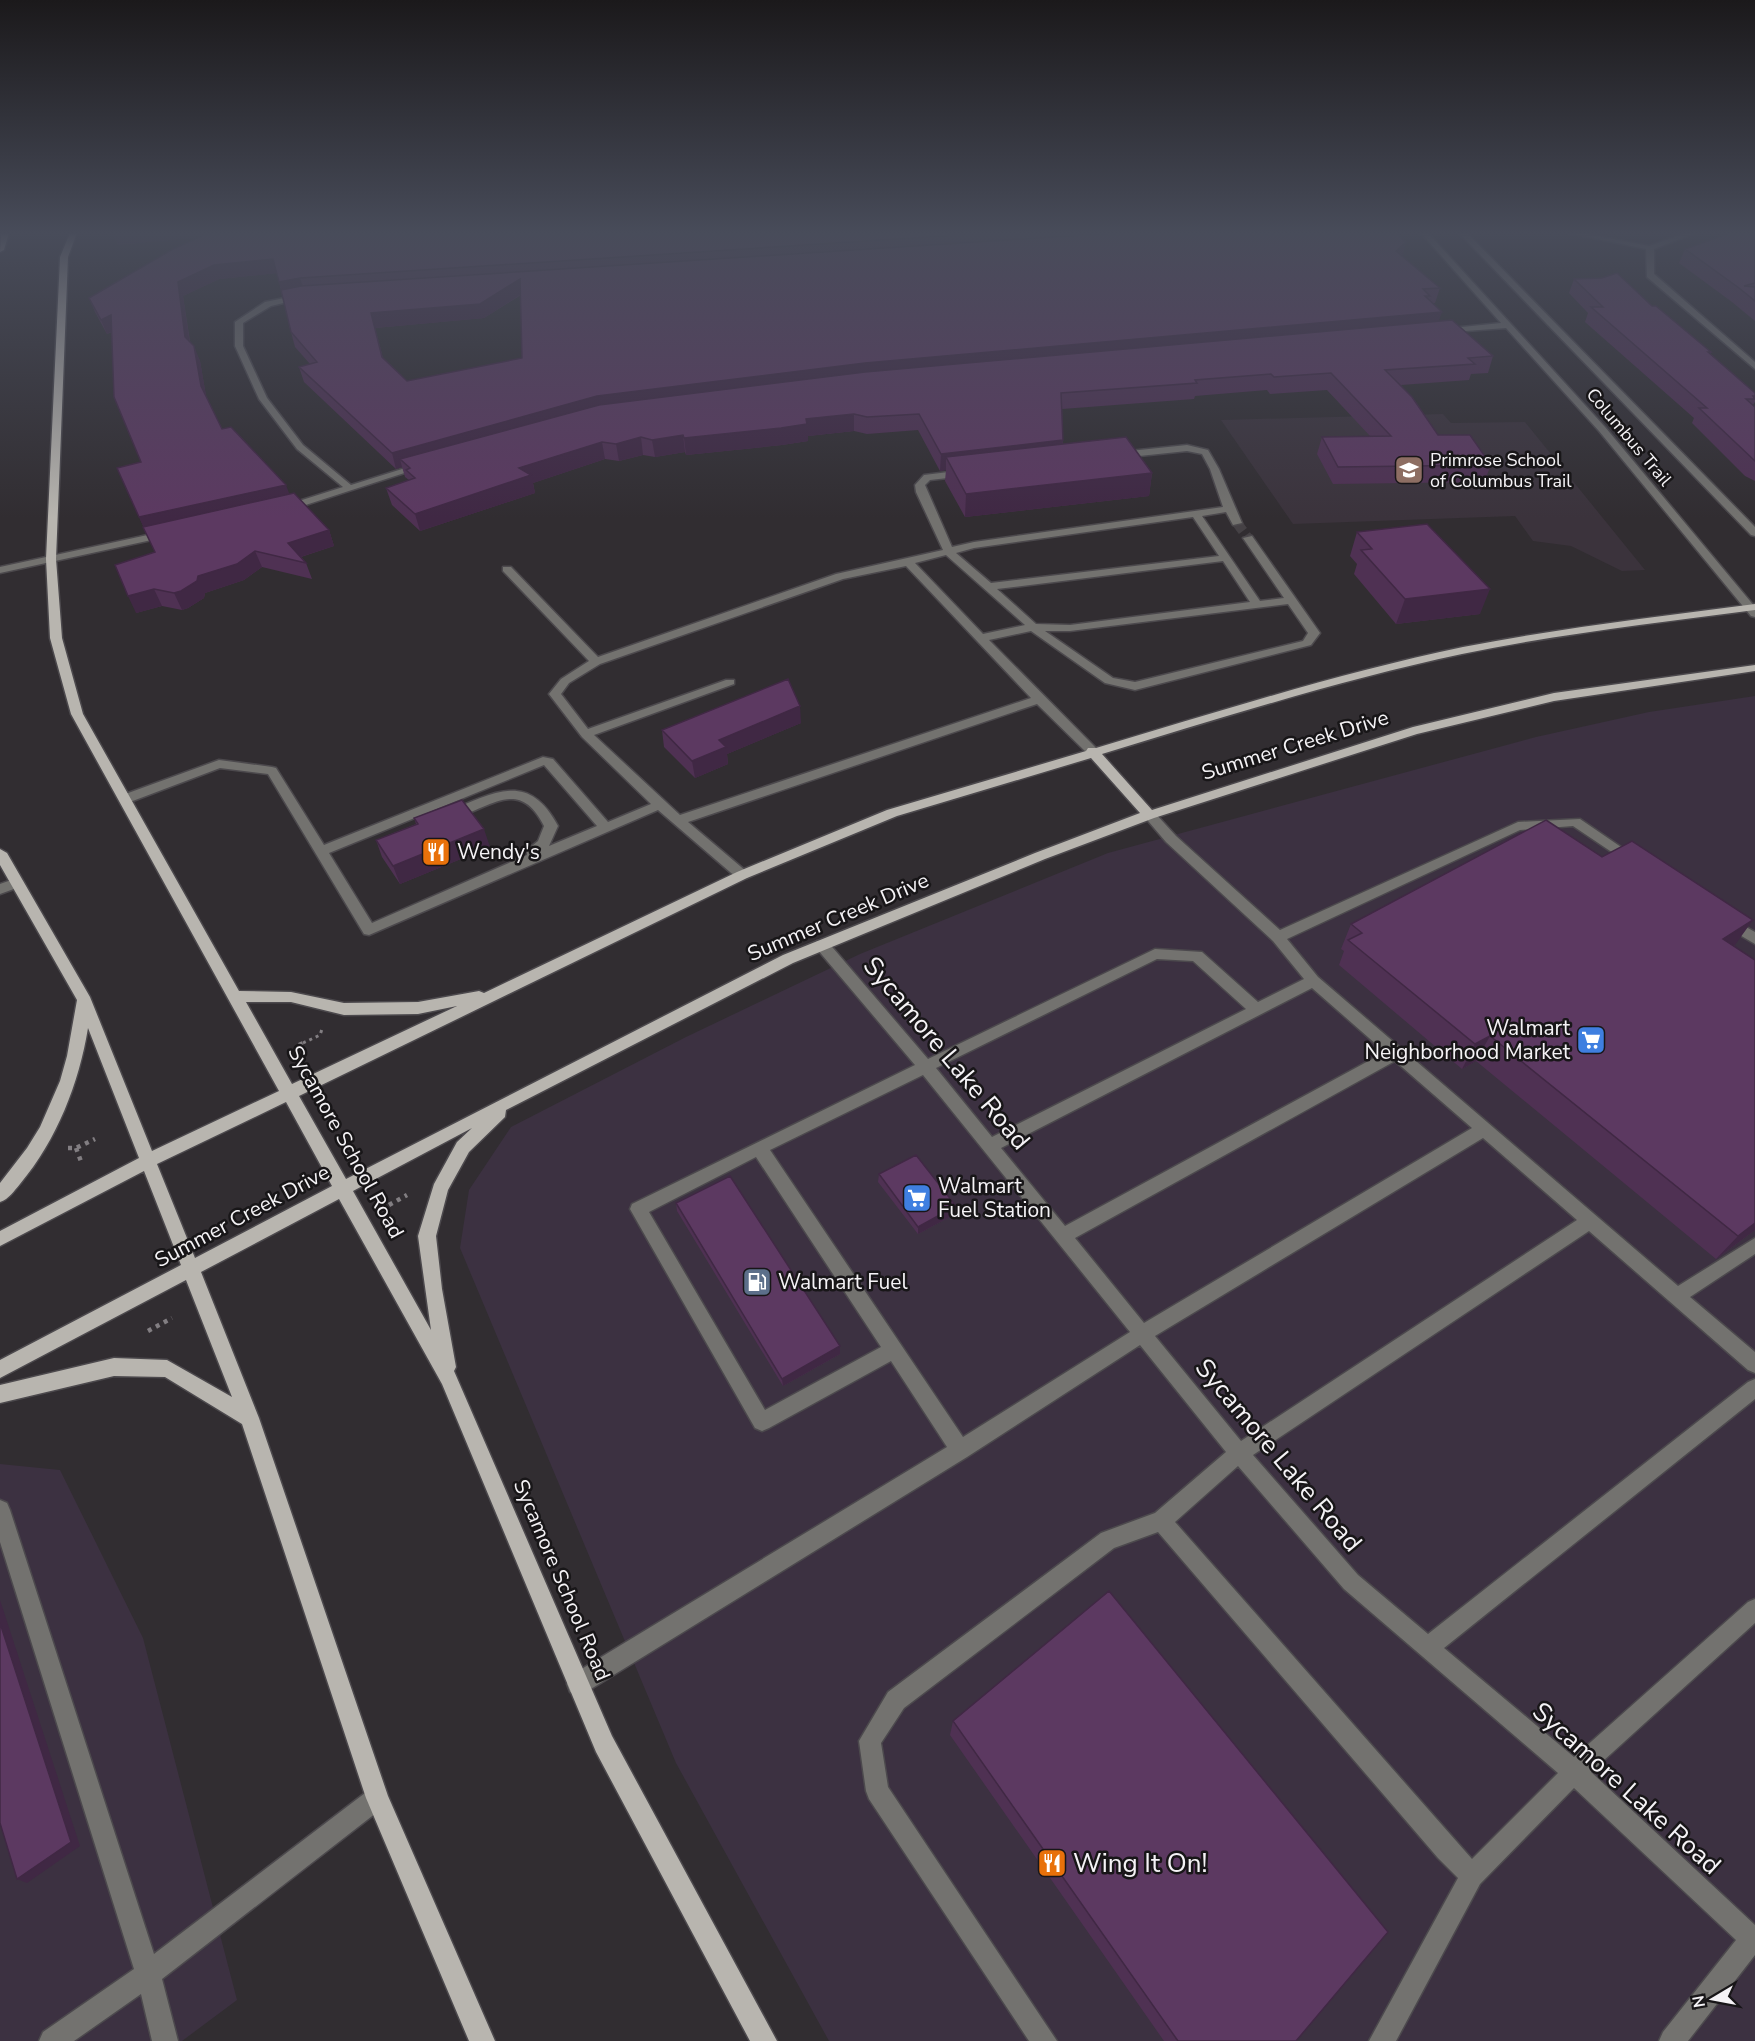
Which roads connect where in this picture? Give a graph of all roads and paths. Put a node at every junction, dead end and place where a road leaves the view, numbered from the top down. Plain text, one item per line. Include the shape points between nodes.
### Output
1 (61, 328) edge
2 (239, 328) edge
3 (1473, 328) edge
4 (1511, 328) edge
5 (1556, 328) edge
6 (1711, 328) edge
7 (1432, 332) edge
8 (1755, 366) edge
9 (1104, 457) edge
10 (434, 462) edge
11 (974, 472) edge
12 (349, 488) junction
13 (1227, 509) junction
14 (268, 512) edge
15 (1195, 513) junction
16 (1237, 523) tunnel mouth
17 (179, 531) edge
18 (1755, 533) edge
19 (1248, 538) tunnel mouth
20 (950, 553) junction
21 (1225, 558) junction
22 (51, 559) junction
23 (908, 562) junction
24 (507, 569) dead end
25 (0, 570) edge
26 (988, 587) junction
27 (1291, 600) junction
28 (1257, 604) junction
29 (1753, 609) edge
30 (1033, 627) junction
31 (982, 638) junction
32 (596, 662) junction
33 (1755, 668) edge
34 (730, 682) dead end
35 (1039, 699) junction
36 (586, 734) junction
37 (1092, 751) junction
38 (125, 799) junction
39 (660, 805) junction
40 (1149, 815) junction
41 (680, 820) junction
42 (434, 822) edge
43 (605, 827) junction
44 (401, 834) edge
45 (348, 840) junction
46 (321, 851) junction
47 (0, 853) edge
48 (515, 865) junction
49 (1645, 868) edge
50 (742, 875) junction
51 (18, 883) junction
52 (0, 889) edge
53 (1715, 913) edge
54 (1278, 937) junction
55 (1755, 939) edge
56 (822, 945) junction
57 (1313, 981) junction
58 (500, 992) junction
59 (235, 996) junction
60 (83, 997) junction
61 (1258, 1011) junction
62 (324, 1042) dead end
63 (299, 1045) dead end
64 (1397, 1053) junction
65 (924, 1065) junction
66 (290, 1094) junction
67 (513, 1099) junction
68 (1484, 1129) junction
69 (95, 1139) dead end
70 (990, 1146) junction
71 (759, 1148) junction
72 (148, 1161) junction
73 (83, 1167) dead end
74 (343, 1188) junction
75 (411, 1193) dead end
76 (0, 1195) edge
77 (389, 1205) dead end
78 (1590, 1221) junction
79 (1062, 1236) junction
80 (0, 1239) edge
81 (1755, 1245) edge
82 (191, 1269) junction
83 (1677, 1296) junction
84 (172, 1318) dead end
85 (148, 1331) dead end
86 (1142, 1334) junction
87 (894, 1350) junction
88 (1755, 1364) edge
89 (0, 1369) edge
90 (449, 1379) junction
91 (1755, 1388) edge
92 (0, 1394) edge
93 (250, 1418) junction
94 (960, 1450) junction
95 (1239, 1452) junction
96 (0, 1510) edge
97 (1161, 1521) junction
98 (1755, 1609) edge
99 (1428, 1647) junction
100 (578, 1684) junction
101 (1574, 1772) junction
102 (377, 1798) junction
103 (1472, 1876) junction
104 (1754, 1940) edge
105 (148, 1974) junction
106 (52, 2041) edge
107 (165, 2041) edge
108 (482, 2041) edge
109 (764, 2041) edge
110 (1044, 2041) edge
111 (1382, 2041) edge
112 (1672, 2041) edge

1 - 22 main road, Sycamore School Road
2 - 12 street via 239,346 263,399 300,447
3 - 7 street
4 - 29 street, Columbus Trail via 1602,429
5 - 18 street
6 - 8 street
9 - 13 street via 1187,448 1205,452 1213,462
10 - 12 street
11 - 20 street via 927,477 920,485
12 - 14 street
13 - 15 street
13 - 16 street
15 - 20 street via 974,545
15 - 21 street
17 - 22 street
19 - 27 street
20 - 23 street
20 - 26 street
21 - 26 street
21 - 28 street
22 - 25 street
22 - 38 main road, Sycamore School Road via 56,638 77,714
23 - 31 street
23 - 32 street via 840,576
24 - 32 street
26 - 30 street
27 - 28 street
27 - 30 street via 1314,633 1307,643 1135,686 1109,681
28 - 30 street via 1071,628
29 - 37 main road via 1559,633 1462,651 1330,682
30 - 31 street
31 - 35 street
32 - 36 street via 565,681 555,694
33 - 40 main road, Summer Creek Drive via 1554,697 1424,729
34 - 36 street
35 - 37 street
35 - 41 street
36 - 39 street
37 - 40 main road
37 - 50 main road via 892,813
38 - 46 street via 219,764 272,771
38 - 59 main road, Sycamore School Road
39 - 41 street
39 - 43 street
40 - 54 street
40 - 56 main road, Summer Creek Drive
41 - 50 street
42 - 48 street via 511,793 531,797 544,809 551,826 544,843
43 - 45 street via 549,762 543,761
43 - 48 street
44 - 45 street
45 - 46 street
46 - 48 street via 369,930
47 - 51 main road
49 - 54 street via 1575,822 1518,826
50 - 58 main road
51 - 52 street
51 - 60 main road
53 - 55 street
54 - 57 street
56 - 65 street, Sycamore Lake Road
56 - 67 main road, Summer Creek Drive
57 - 61 street
57 - 64 street
58 - 59 main road via 418,1008 344,1009 291,997
58 - 66 main road
59 - 66 main road, Sycamore School Road
60 - 72 main road
60 - 76 main road via 81,1039 69,1085 15,1180
61 - 65 street via 1197,956 1155,954
61 - 70 street
62 - 63 path via 320,1035
64 - 68 street
64 - 79 street
65 - 70 street, Sycamore Lake Road
65 - 71 street
66 - 72 main road
66 - 74 main road, Sycamore School Road
67 - 74 main road, Summer Creek Drive
67 - 90 main road via 463,1147 440,1188 427,1236
68 - 78 street
68 - 86 street
69 - 73 path via 76,1148
70 - 79 street, Sycamore Lake Road
71 - 87 street
71 - 87 street via 638,1209 762,1422
72 - 80 main road
72 - 82 main road
74 - 82 main road, Summer Creek Drive
74 - 90 main road, Sycamore School Road
75 - 77 path
78 - 83 street
78 - 95 street
79 - 86 street, Sycamore Lake Road
81 - 83 street
82 - 89 main road, Summer Creek Drive
82 - 93 main road
83 - 88 street
84 - 85 path
86 - 94 street
86 - 95 street, Sycamore Lake Road
87 - 94 street
90 - 100 main road, Sycamore School Road
91 - 99 street
92 - 93 main road via 114,1367 166,1369
93 - 102 main road
94 - 100 street
95 - 97 street
95 - 99 street, Sycamore Lake Road via 1351,1582
96 - 105 street
97 - 103 street
97 - 110 street via 1108,1540 896,1700 870,1741 877,1791
98 - 101 street
99 - 101 street, Sycamore Lake Road
100 - 109 main road, Sycamore School Road via 604,1744
101 - 103 street
101 - 104 street, Sycamore Lake Road
102 - 105 street
102 - 108 main road
103 - 111 street
104 - 112 street
105 - 106 street
105 - 107 street

